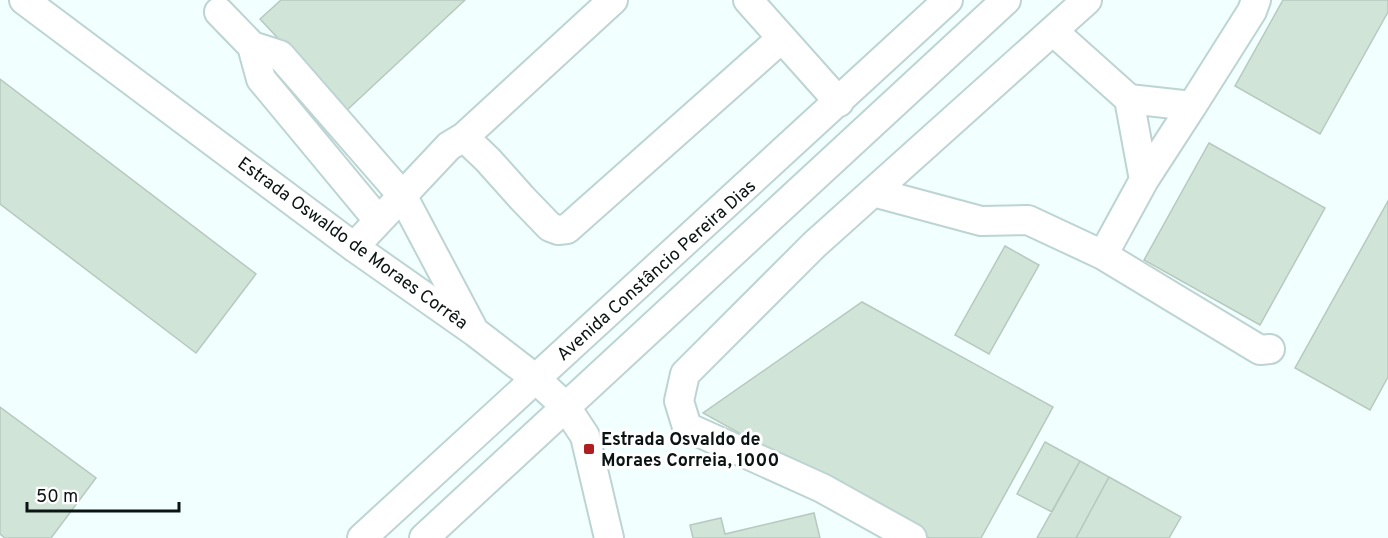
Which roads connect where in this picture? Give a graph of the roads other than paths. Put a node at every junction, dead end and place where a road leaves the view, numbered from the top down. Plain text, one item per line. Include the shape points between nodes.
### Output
1 (24, 0) edge
2 (613, 0) edge
3 (748, 0) edge
4 (948, 0) edge
5 (1006, 0) edge
6 (1087, 0) edge
7 (1256, 0) edge
8 (219, 4) edge
9 (1053, 30) junction
10 (782, 38) junction
11 (252, 46) junction
12 (866, 76) junction
13 (1129, 99) junction
14 (839, 102) junction
15 (894, 105) junction
16 (1192, 106) junction
17 (464, 137) junction
18 (1144, 180) junction
19 (873, 192) junction
20 (402, 195) junction
21 (378, 220) junction
22 (354, 247) junction
23 (1103, 255) junction
24 (475, 332) junction
25 (1270, 349) dead end
26 (536, 379) junction
27 (566, 407) junction
28 (362, 538) edge
29 (424, 538) edge
30 (609, 538) edge
31 (912, 538) edge

1 - 22 street, Estrada Oswaldo de Moraes Corrêa
2 - 17 street
3 - 10 street
4 - 12 street, Avenida Constâncio Pereira Dias
5 - 15 street
6 - 9 street
7 - 16 street
8 - 11 street
9 - 13 street
9 - 19 street
10 - 14 street
10 - 17 street via 567,229 550,227
11 - 20 street via 280,55
11 - 21 street via 261,79
12 - 14 street, Avenida Constâncio Pereira Dias
12 - 15 street
13 - 16 street
13 - 18 street
14 - 26 street, Avenida Constâncio Pereira Dias
15 - 27 street
16 - 18 street
17 - 20 street via 449,146
18 - 23 street
19 - 23 street via 981,221 1028,220
19 - 31 street via 685,374 679,401 687,427 822,488
20 - 21 street
20 - 24 street
21 - 22 street
22 - 24 street, Estrada Oswaldo de Moraes Corrêa
23 - 25 street via 1260,350
24 - 26 street, Estrada Oswaldo de Moraes Corrêa
26 - 27 street, Estrada Oswaldo de Moraes Corrêa
26 - 28 street, Avenida Constâncio Pereira Dias
27 - 29 street
27 - 30 street, Estrada Oswaldo de Moraes Corrêa via 585,436

